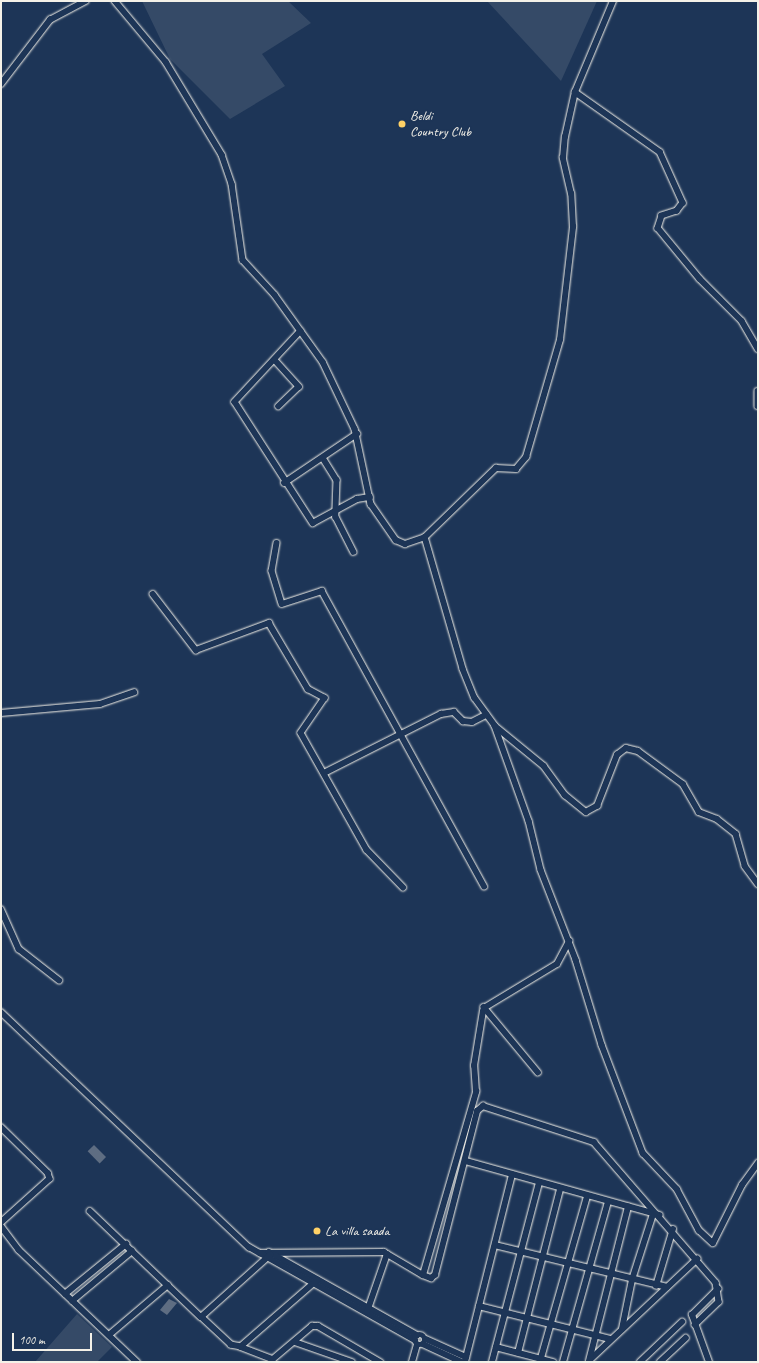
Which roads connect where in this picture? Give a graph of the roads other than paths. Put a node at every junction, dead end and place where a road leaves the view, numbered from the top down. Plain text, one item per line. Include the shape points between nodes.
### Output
1 (85, 1) edge
2 (115, 1) edge
3 (613, 1) edge
4 (1, 84) edge
5 (575, 92) junction
6 (301, 332) junction
7 (758, 349) edge
8 (275, 360) junction
9 (758, 391) edge
10 (279, 406) dead end
11 (758, 406) edge
12 (357, 434) junction
13 (323, 458) junction
14 (284, 483) junction
15 (370, 496) junction
16 (335, 511) junction
17 (425, 537) junction
18 (277, 543) dead end
19 (354, 552) dead end
20 (153, 594) dead end
21 (134, 692) dead end
22 (1, 713) edge
23 (486, 715) junction
24 (495, 726) junction
25 (401, 735) junction
26 (326, 772) junction
27 (758, 884) edge
28 (484, 886) dead end
29 (403, 887) dead end
30 (1, 909) edge
31 (569, 941) junction
32 (59, 980) dead end
33 (483, 1011) junction
34 (1, 1012) edge
35 (538, 1074) dead end
36 (1, 1127) edge
37 (466, 1161) junction
38 (758, 1163) edge
39 (512, 1175) junction
40 (539, 1183) junction
41 (560, 1189) junction
42 (587, 1197) junction
43 (608, 1202) junction
44 (628, 1207) junction
45 (90, 1211) dead end
46 (653, 1214) junction
47 (660, 1215) junction
48 (1, 1225) edge
49 (673, 1229) junction
50 (126, 1244) junction
51 (495, 1245) junction
52 (132, 1250) junction
53 (520, 1251) junction
54 (270, 1254) junction
55 (387, 1254) junction
56 (541, 1256) junction
57 (697, 1259) junction
58 (102, 1263) junction
59 (567, 1263) junction
60 (109, 1269) junction
61 (588, 1269) junction
62 (609, 1274) junction
63 (423, 1275) junction
64 (318, 1280) junction
65 (632, 1280) junction
66 (168, 1285) junction
67 (312, 1285) junction
68 (656, 1286) junction
69 (667, 1287) junction
70 (718, 1289) junction
71 (64, 1294) junction
72 (72, 1301) junction
73 (479, 1306) junction
74 (368, 1310) junction
75 (504, 1312) junction
76 (366, 1316) junction
77 (201, 1317) junction
78 (526, 1318) junction
79 (682, 1322) dead end
80 (550, 1324) junction
81 (695, 1324) junction
82 (571, 1330) junction
83 (622, 1330) junction
84 (109, 1335) junction
85 (596, 1336) junction
86 (686, 1338) dead end
87 (610, 1339) junction
88 (420, 1341) junction
89 (295, 1342) junction
90 (241, 1347) junction
91 (496, 1347) junction
92 (518, 1353) junction
93 (541, 1358) junction
94 (465, 1360) edge
95 (589, 1361) edge
96 (137, 1362) edge
97 (352, 1362) edge
98 (380, 1362) edge
99 (412, 1362) edge
100 (472, 1362) edge
101 (492, 1362) edge
102 (554, 1362) edge
103 (563, 1362) edge
104 (640, 1362) edge
105 (660, 1362) edge
106 (709, 1362) edge

1 - 4 street via 50,20
2 - 6 street via 170,69 222,155 232,184 243,260
3 - 5 street
5 - 7 street via 660,152 683,203 677,211 662,216 658,228 700,279 742,321
5 - 17 street via 563,148 573,227 560,340 534,434 520,467 496,468
6 - 8 street
6 - 12 street via 339,391
8 - 10 street via 299,387
8 - 14 street via 235,402
9 - 11 street
12 - 13 street
12 - 15 street
13 - 14 street
13 - 16 street via 337,480
14 - 16 street via 313,523
15 - 16 street
15 - 17 street via 376,514 396,540 405,544
16 - 19 street
17 - 23 street via 451,637 470,686
18 - 25 street via 272,571 282,604 322,591
20 - 26 street via 196,650 269,623 308,689 325,698 301,733
21 - 22 street via 100,704
23 - 24 street
23 - 25 street via 472,722 463,721 454,712 441,714
24 - 27 street via 544,766 565,795 586,812 597,806 617,755 626,748 638,751 683,784 699,812 717,819 736,834 745,866
24 - 31 street via 529,821 540,870
25 - 26 street
25 - 28 street
26 - 29 street via 367,850
30 - 32 street via 19,950
31 - 33 street via 557,964 530,984 489,1002
31 - 38 street via 635,1138 651,1163 677,1189 699,1230 713,1244 742,1185
33 - 35 street
33 - 63 street via 474,1066 476,1092
34 - 54 street via 80,1090 248,1247 260,1253
36 - 48 street via 48,1173 50,1179
37 - 39 street
37 - 47 street via 477,1111 483,1106 594,1142
37 - 63 street via 435,1275 431,1278
39 - 40 street
39 - 51 street
40 - 41 street
40 - 53 street
41 - 42 street
41 - 56 street
42 - 43 street
42 - 59 street
43 - 44 street
43 - 61 street
44 - 46 street
44 - 62 street
45 - 50 street
46 - 47 street
46 - 65 street
47 - 49 street
48 - 71 street via 19,1250
49 - 57 street
49 - 68 street
50 - 52 street
50 - 58 street
51 - 53 street
51 - 73 street
52 - 60 street
52 - 66 street
53 - 56 street
53 - 75 street
54 - 55 street
54 - 64 street
54 - 67 street
54 - 77 street
55 - 63 street
55 - 74 street
56 - 59 street
56 - 78 street
57 - 69 street
57 - 70 street
58 - 60 street
58 - 71 street
59 - 61 street
59 - 80 street
60 - 72 street
61 - 62 street
61 - 82 street
62 - 65 street
62 - 85 street
64 - 67 street
64 - 74 street
65 - 68 street
65 - 83 street
66 - 77 street
66 - 84 street
67 - 76 street
67 - 90 street
68 - 69 street
69 - 83 street
70 - 81 street via 719,1302
70 - 81 street via 693,1313
71 - 72 street
72 - 84 street
73 - 75 street
73 - 94 street
74 - 76 street
74 - 88 street
75 - 78 street
75 - 91 street
76 - 88 street
77 - 90 street via 231,1345
78 - 80 street
78 - 92 street
79 - 104 street
80 - 82 street
80 - 93 street
81 - 106 street
82 - 85 street
82 - 103 street
83 - 87 street
84 - 96 street
85 - 87 street
85 - 95 street
86 - 105 street
87 - 95 street
88 - 94 street
88 - 99 street
89 - 90 street via 274,1359
89 - 97 street
89 - 98 street via 312,1326 318,1326
91 - 92 street
91 - 101 street
92 - 93 street
93 - 102 street
94 - 100 street

